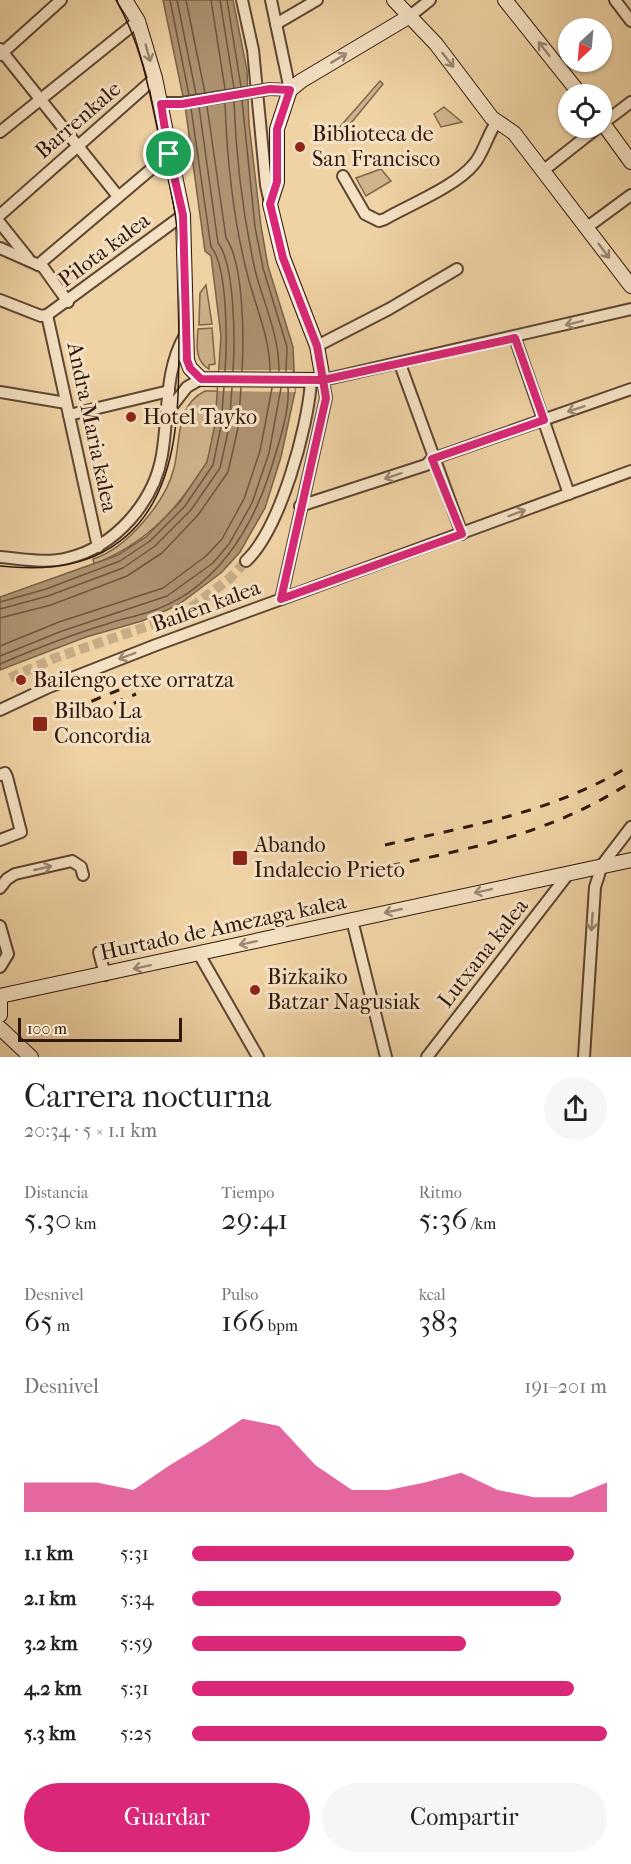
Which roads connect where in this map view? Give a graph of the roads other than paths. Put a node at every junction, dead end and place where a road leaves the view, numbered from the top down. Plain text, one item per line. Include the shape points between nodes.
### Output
1 (61, 0) edge
2 (125, 0) edge
3 (242, 0) edge
4 (271, 0) edge
5 (317, 0) edge
6 (394, 0) edge
7 (430, 0) edge
8 (505, 0) edge
9 (615, 0) edge
10 (410, 16) junction
11 (138, 21) junction
12 (631, 21) edge
13 (276, 24) junction
14 (1, 52) edge
15 (155, 78) junction
16 (572, 84) edge
17 (290, 90) junction
18 (40, 98) junction
19 (631, 102) edge
20 (161, 104) junction
21 (612, 116) edge
22 (496, 123) junction
23 (0, 132) edge
24 (583, 138) edge
25 (612, 138) edge
26 (77, 147) junction
27 (169, 154) junction
28 (631, 162) edge
29 (543, 170) junction
30 (343, 177) dead end
31 (117, 195) junction
32 (631, 195) edge
33 (270, 204) junction
34 (0, 214) edge
35 (183, 215) junction
36 (0, 223) edge
37 (586, 228) junction
38 (0, 248) edge
39 (28, 259) junction
40 (38, 265) junction
41 (457, 269) dead end
42 (631, 286) edge
43 (0, 300) edge
44 (68, 302) junction
45 (631, 309) edge
46 (47, 315) junction
47 (185, 335) junction
48 (515, 338) junction
49 (317, 346) junction
50 (400, 364) junction
51 (201, 379) junction
52 (312, 381) junction
53 (631, 389) edge
54 (169, 391) junction
55 (0, 392) edge
56 (66, 403) junction
57 (168, 412) junction
58 (69, 415) junction
59 (544, 420) junction
60 (432, 459) junction
61 (631, 471) edge
62 (569, 494) junction
63 (300, 506) junction
64 (462, 534) junction
65 (98, 547) junction
66 (0, 557) edge
67 (246, 561) tunnel mouth
68 (281, 599) junction
69 (0, 710) edge
70 (0, 775) edge
71 (631, 827) edge
72 (0, 840) edge
73 (631, 860) edge
74 (602, 865) junction
75 (569, 872) junction
76 (82, 875) dead end
77 (0, 888) edge
78 (352, 920) junction
79 (0, 927) edge
80 (99, 952) dead end
81 (199, 954) junction
82 (0, 967) edge
83 (105, 975) junction
84 (0, 997) edge
85 (0, 1015) edge
86 (0, 1028) edge
87 (31, 1057) edge
88 (258, 1057) edge
89 (386, 1057) edge
90 (427, 1057) edge
91 (584, 1057) edge

1 - 14 street
2 - 11 street
3 - 33 street via 253,50
4 - 13 street
5 - 13 street
6 - 10 street
7 - 10 street
16 -> 8 street
9 - 12 street
17 -> 10 street
10 -> 22 street
11 -> 15 street
11 - 18 street
13 - 17 street
14 - 18 street
15 - 20 street
15 - 26 street, Barrenkale
17 - 20 street, bridge via 270,89
17 - 33 street via 277,129 277,182
18 - 23 street
18 - 26 street
19 - 21 street
20 - 27 street
22 - 29 street via 513,133
22 - 30 street via 475,163 461,177 385,219 379,221 365,214
24 - 29 street
25 - 28 street
26 - 31 street
26 - 34 street, Barrenkale
27 - 31 street
27 - 35 street
29 - 37 street
31 - 40 street
32 - 37 street
33 - 49 street via 283,258
35 - 44 street, Pilota kalea
35 - 47 street
36 - 39 street
37 -> 42 street
38 - 39 street
39 - 40 street
40 - 44 street
41 - 49 street
43 - 46 street
44 - 46 street, Pilota kalea
45 -> 48 street
46 - 56 street, Andra Maria kalea
47 - 51 street via 187,360
47 - 54 street via 177,349
48 - 50 street
48 - 59 street
49 - 52 street
50 - 52 street
50 - 60 street
51 - 52 street
51 - 57 street via 187,387
52 - 63 street via 326,398
52 - 67 street via 299,447 286,486 273,519
53 -> 59 street
54 - 57 street
54 - 58 street
55 - 56 street
56 - 58 street, Andra Maria kalea
57 - 65 street via 162,457 149,492 125,525
58 - 65 street, Andra Maria kalea
59 - 60 street
59 - 62 street
60 -> 63 street via 426,465
60 - 64 street
61 - 62 street, Bailen kalea
64 -> 62 street, Bailen kalea
63 - 68 street
64 - 68 street, Bailen kalea
65 - 66 street via 69,558 42,561
68 -> 69 street, Bailen kalea via 49,687
70 - 72 street via 5,773 7,777 21,832
71 - 74 street
73 - 74 street, Hurtado de Amezaga kalea
74 - 75 street, Hurtado de Amezaga kalea
74 -> 91 street via 595,886
75 -> 78 street, Hurtado de Amezaga kalea
75 - 90 street, Lutxana kalea
77 -> 76 street via 15,874 72,861 81,867
78 -> 81 street, Hurtado de Amezaga kalea
78 - 89 street
79 - 82 street via 8,954
80 - 83 street
81 -> 83 street, Hurtado de Amezaga kalea
81 - 88 street
83 - 84 street, Hurtado de Amezaga kalea
84 - 85 street
86 - 87 street

